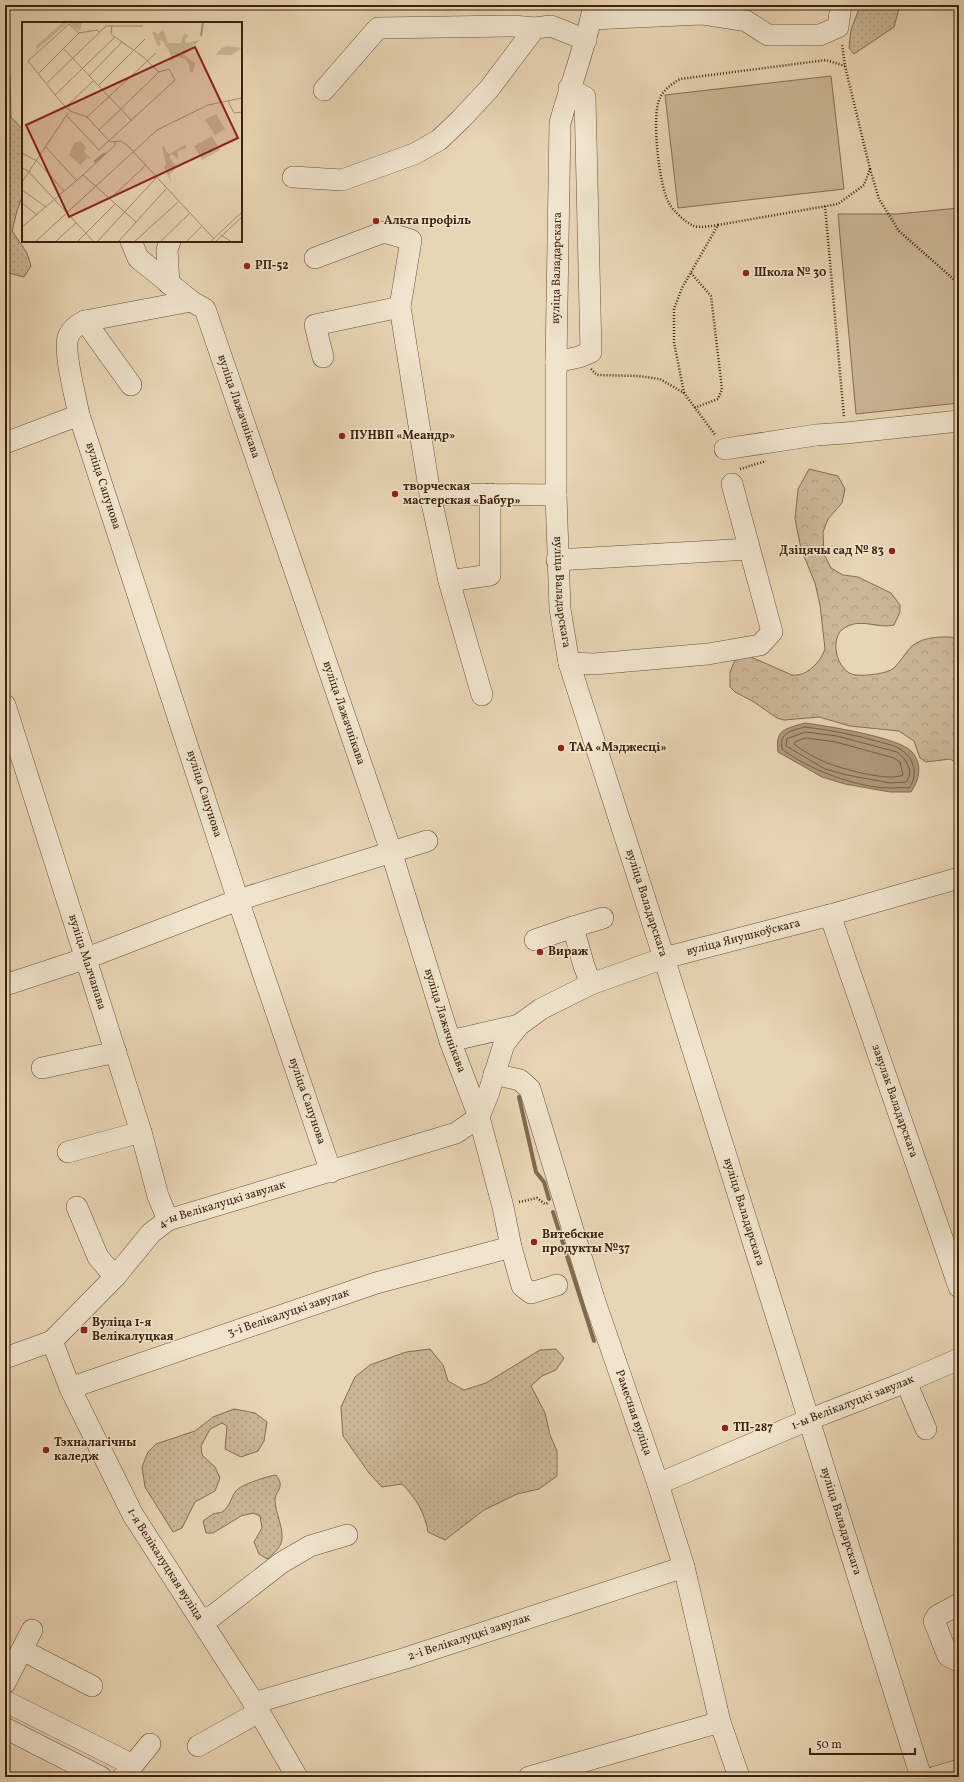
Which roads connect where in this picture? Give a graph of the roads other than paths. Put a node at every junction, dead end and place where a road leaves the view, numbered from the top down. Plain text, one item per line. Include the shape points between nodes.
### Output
1 (841, 5) edge
2 (593, 12) edge
3 (535, 28) junction
4 (586, 40) junction
5 (569, 88) junction
6 (324, 90) dead end
7 (293, 177) dead end
8 (131, 242) edge
9 (170, 242) edge
10 (315, 258) dead end
11 (169, 284) junction
12 (198, 305) junction
13 (400, 307) junction
14 (85, 321) junction
15 (323, 357) dead end
16 (556, 362) junction
17 (131, 385) dead end
18 (79, 415) junction
19 (959, 421) edge
20 (5, 443) edge
21 (725, 449) road end
22 (732, 484) dead end
23 (430, 494) junction
24 (490, 494) junction
25 (556, 495) junction
26 (749, 549) junction
27 (557, 560) junction
28 (449, 581) junction
29 (569, 663) junction
30 (482, 695) dead end
31 (5, 705) edge
32 (427, 841) dead end
33 (391, 851) junction
34 (959, 878) edge
35 (238, 900) junction
36 (830, 914) junction
37 (603, 918) dead end
38 (573, 927) junction
39 (535, 940) dead end
40 (87, 958) junction
41 (664, 958) junction
42 (591, 984) junction
43 (5, 985) edge
44 (519, 1025) junction
45 (450, 1041) junction
46 (116, 1052) junction
47 (42, 1068) dead end
48 (494, 1074) junction
49 (480, 1117) junction
50 (142, 1132) junction
51 (68, 1152) dead end
52 (331, 1172) junction
53 (77, 1207) dead end
54 (168, 1220) junction
55 (511, 1247) junction
56 (115, 1277) junction
57 (557, 1285) dead end
58 (959, 1287) edge
59 (52, 1340) junction
60 (5, 1358) edge
61 (959, 1359) edge
62 (906, 1382) junction
63 (70, 1388) junction
64 (808, 1420) junction
65 (926, 1429) dead end
66 (658, 1484) junction
67 (347, 1535) dead end
68 (684, 1567) junction
69 (959, 1604) edge
70 (202, 1621) junction
71 (32, 1630) dead end
72 (22, 1650) junction
73 (959, 1659) edge
74 (5, 1683) edge
75 (92, 1686) dead end
76 (5, 1701) edge
77 (257, 1708) junction
78 (720, 1722) junction
79 (5, 1728) edge
80 (150, 1744) dead end
81 (198, 1746) dead end
82 (959, 1770) edge
83 (128, 1771) edge
84 (101, 1777) edge
85 (297, 1777) edge
86 (529, 1777) edge
87 (739, 1777) edge
88 (921, 1777) edge
89 (935, 1777) edge

1 - 2 street via 838,27 820,35 768,35 746,21 702,14
2 - 4 street, вуліца Валадарскага
3 - 4 street via 551,26
3 - 6 street via 378,28
3 - 7 street via 489,89 461,119 432,143 414,154 342,180
4 - 5 street, вуліца Валадарскага
5 - 16 street, вуліца Валадарскага via 560,123
5 - 16 street via 585,97 591,352
8 - 11 street via 138,258
9 - 11 street via 167,250
10 - 13 street via 384,232 411,240
11 - 12 street
12 - 14 street
12 - 33 street, вуліца Лажачнікава
13 - 15 street via 315,325
13 - 23 street
14 - 17 street
14 - 18 street, вуліца Сапунова via 75,326 68,335 67,351
16 - 25 street, вуліца Валадарскага
18 - 20 street
18 - 35 street, вуліца Сапунова
19 - 21 street via 816,434
22 - 26 street
23 - 24 street
23 - 28 street
24 - 25 street
24 - 28 street via 490,575
25 - 27 street, вуліца Валадарскага
26 - 27 street
26 - 29 street via 772,632 760,646 665,659 594,664
27 - 29 street, вуліца Валадарскага via 560,609
28 - 30 street
29 - 41 street, вуліца Валадарскага
31 - 40 street, вуліца Малчанава
32 - 33 street
33 - 35 street
33 - 45 street, вуліца Лажачнікава
34 - 36 street, вуліца Янушкоўскага
35 - 40 street
35 - 52 street, вуліца Сапунова
36 - 41 street, вуліца Янушкоўскага
36 - 58 street, завулак Валадарскага
37 - 38 street
38 - 39 street
38 - 42 street
40 - 43 street
40 - 46 street, вуліца Малчанава
41 - 42 street, вуліца Янушкоўскага
41 - 64 street, вуліца Валадарскага
42 - 44 street, вуліца Янушкоўскага via 541,1009
44 - 45 street
44 - 48 street, вуліца Янушкоўскага via 504,1044
45 - 49 street, вуліца Лажачнікава
46 - 47 street
46 - 50 street, вуліца Малчанава
48 - 49 street, вуліца Янушкоўскага
48 - 66 street, Рамесная вуліца via 520,1080 530,1089 594,1299
49 - 52 street, 4-ы Велікалуцкі завулак via 456,1133
49 - 55 street, вуліца Лажачнікава
50 - 51 street
50 - 54 street, вуліца Малчанава via 158,1196
52 - 54 street, 4-ы Велікалуцкі завулак
53 - 56 street via 98,1258
54 - 56 street, 4-ы Велікалуцкі завулак via 151,1233
55 - 57 street, вуліца Лажачнікава via 522,1286 531,1293
55 - 63 street, 3-і Велікалуцкі завулак via 376,1283
56 - 59 street, 4-ы Велікалуцкі завулак
59 - 60 street, 4-ы Велікалуцкі завулак
59 - 63 street, 1-я Велікалуцкая вуліца
61 - 62 street, 1-ы Велікалуцкі завулак
62 - 64 street, 1-ы Велікалуцкі завулак
62 - 65 street
63 - 70 street, 1-я Велікалуцкая вуліца via 133,1515
64 - 66 street, 1-ы Велікалуцкі завулак
64 - 88 street, вуліца Валадарскага
66 - 68 street, Рамесная вуліца
67 - 70 street via 310,1546 281,1563 214,1615
68 - 77 street, 2-і Велікалуцкі завулак
68 - 78 street, Рамесная вуліца
69 - 73 street via 937,1616 934,1621 948,1656
70 - 77 street, 1-я Велікалуцкая вуліца
71 - 72 street
72 - 74 street
72 - 75 street
76 - 83 street
77 - 81 street, 2-і Велікалуцкі завулак
77 - 85 street, 1-я Велікалуцкая вуліца
78 - 86 street
78 - 87 street, Рамесная вуліца
79 - 84 street
80 - 83 street
82 - 89 street

